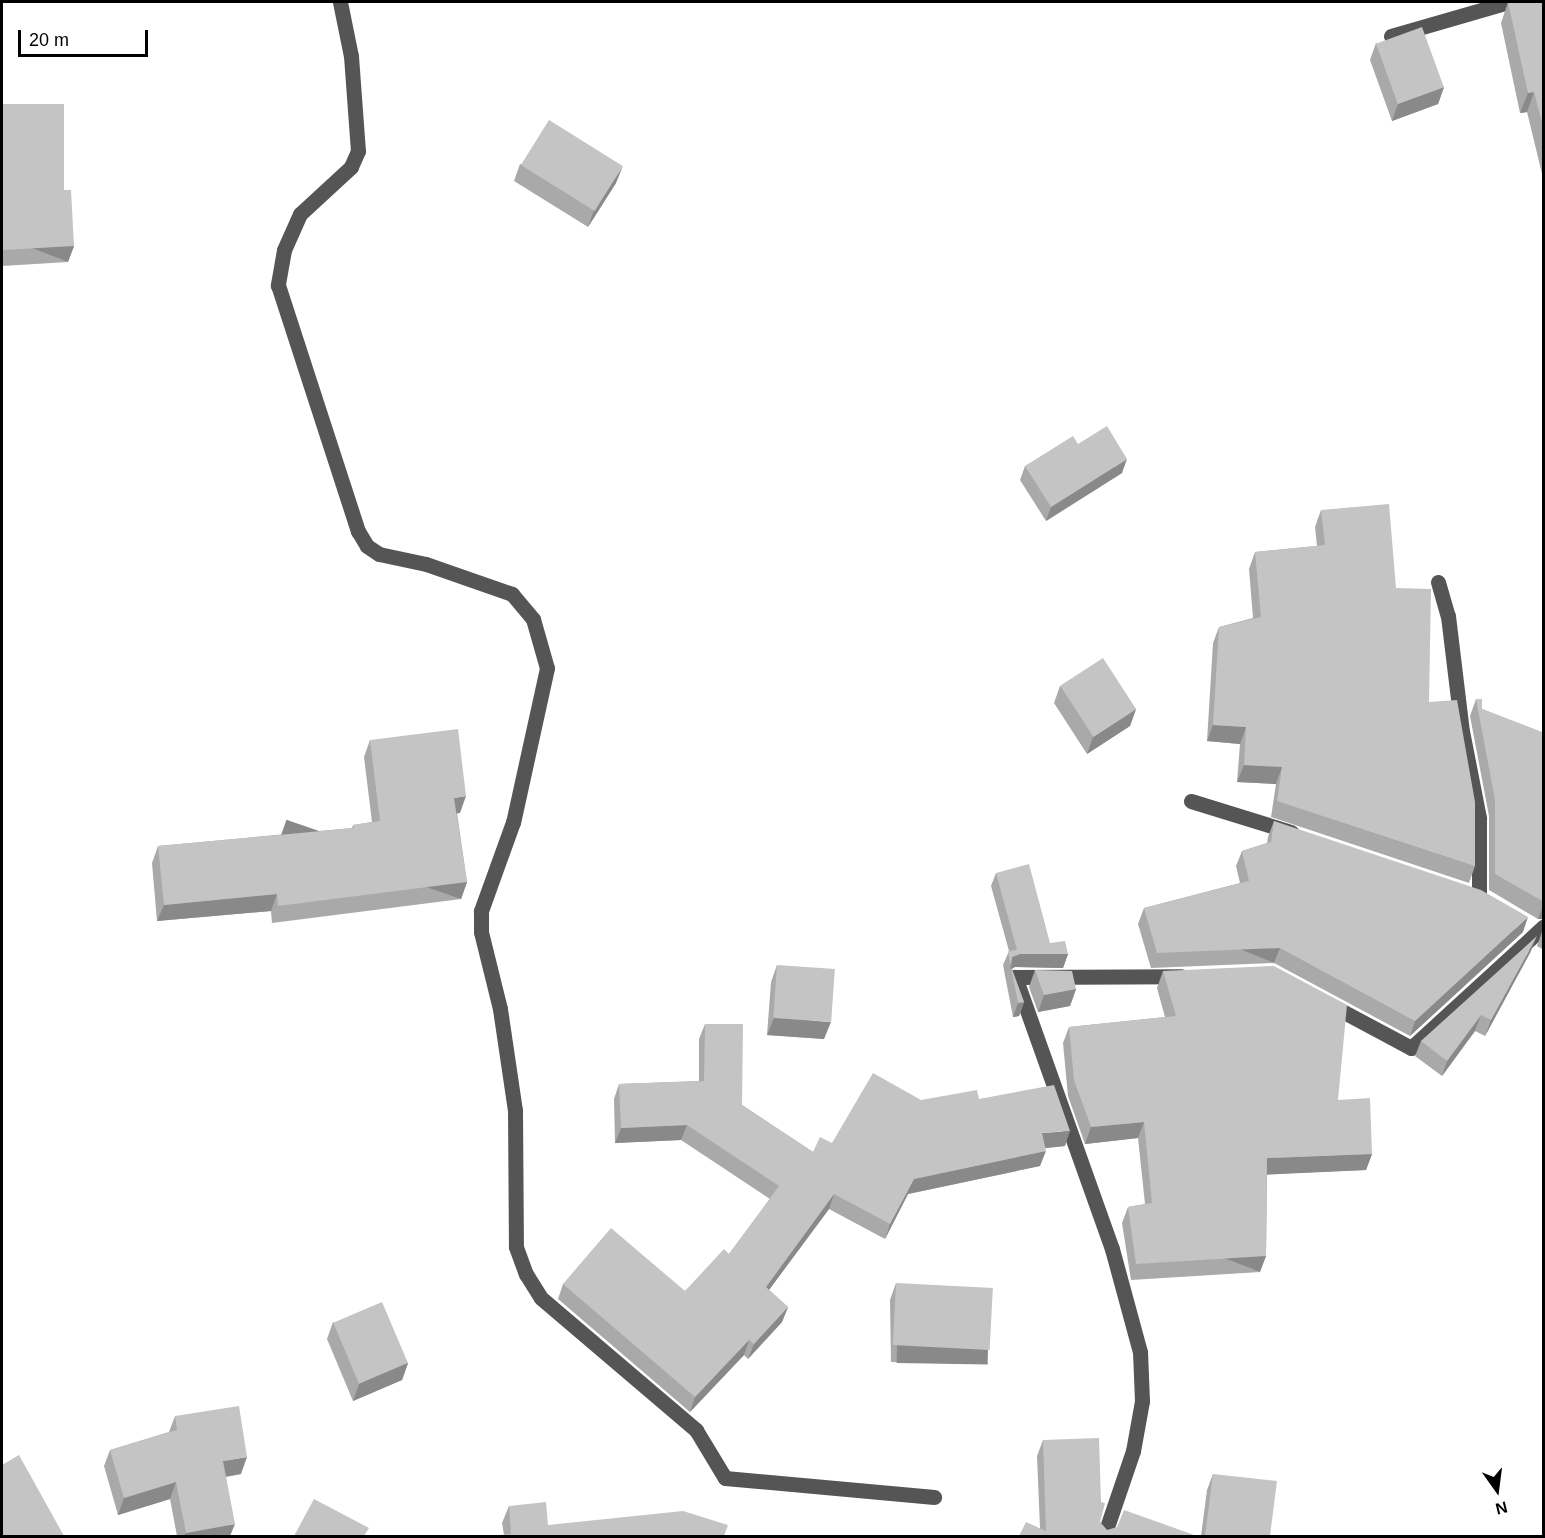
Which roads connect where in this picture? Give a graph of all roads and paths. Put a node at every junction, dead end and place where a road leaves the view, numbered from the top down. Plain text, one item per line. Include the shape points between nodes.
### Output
1 (340, 2) edge
2 (1509, 2) edge
3 (1391, 36) edge
4 (1437, 582) dead end
5 (1191, 801) dead end
6 (1306, 837) edge
7 (1458, 889) edge
8 (1537, 927) edge
9 (1203, 975) edge
10 (1310, 993) edge
11 (934, 1497) dead end
12 (1104, 1536) edge

1 - 11 street via 351,56 358,151 351,167 300,214 285,250 278,285 358,531 367,546 379,554 426,564 512,594 533,619 547,668 513,822 481,911 481,932 500,1009 515,1110 516,1247 526,1274 541,1298 696,1430 725,1478
2 - 3 street
4 - 7 street via 1448,616 1462,731 1479,818 1484,899
5 - 6 street
8 - 10 street via 1411,1048
9 - 12 street via 1136,979 1015,977 1112,1249 1140,1352 1142,1401 1133,1452

